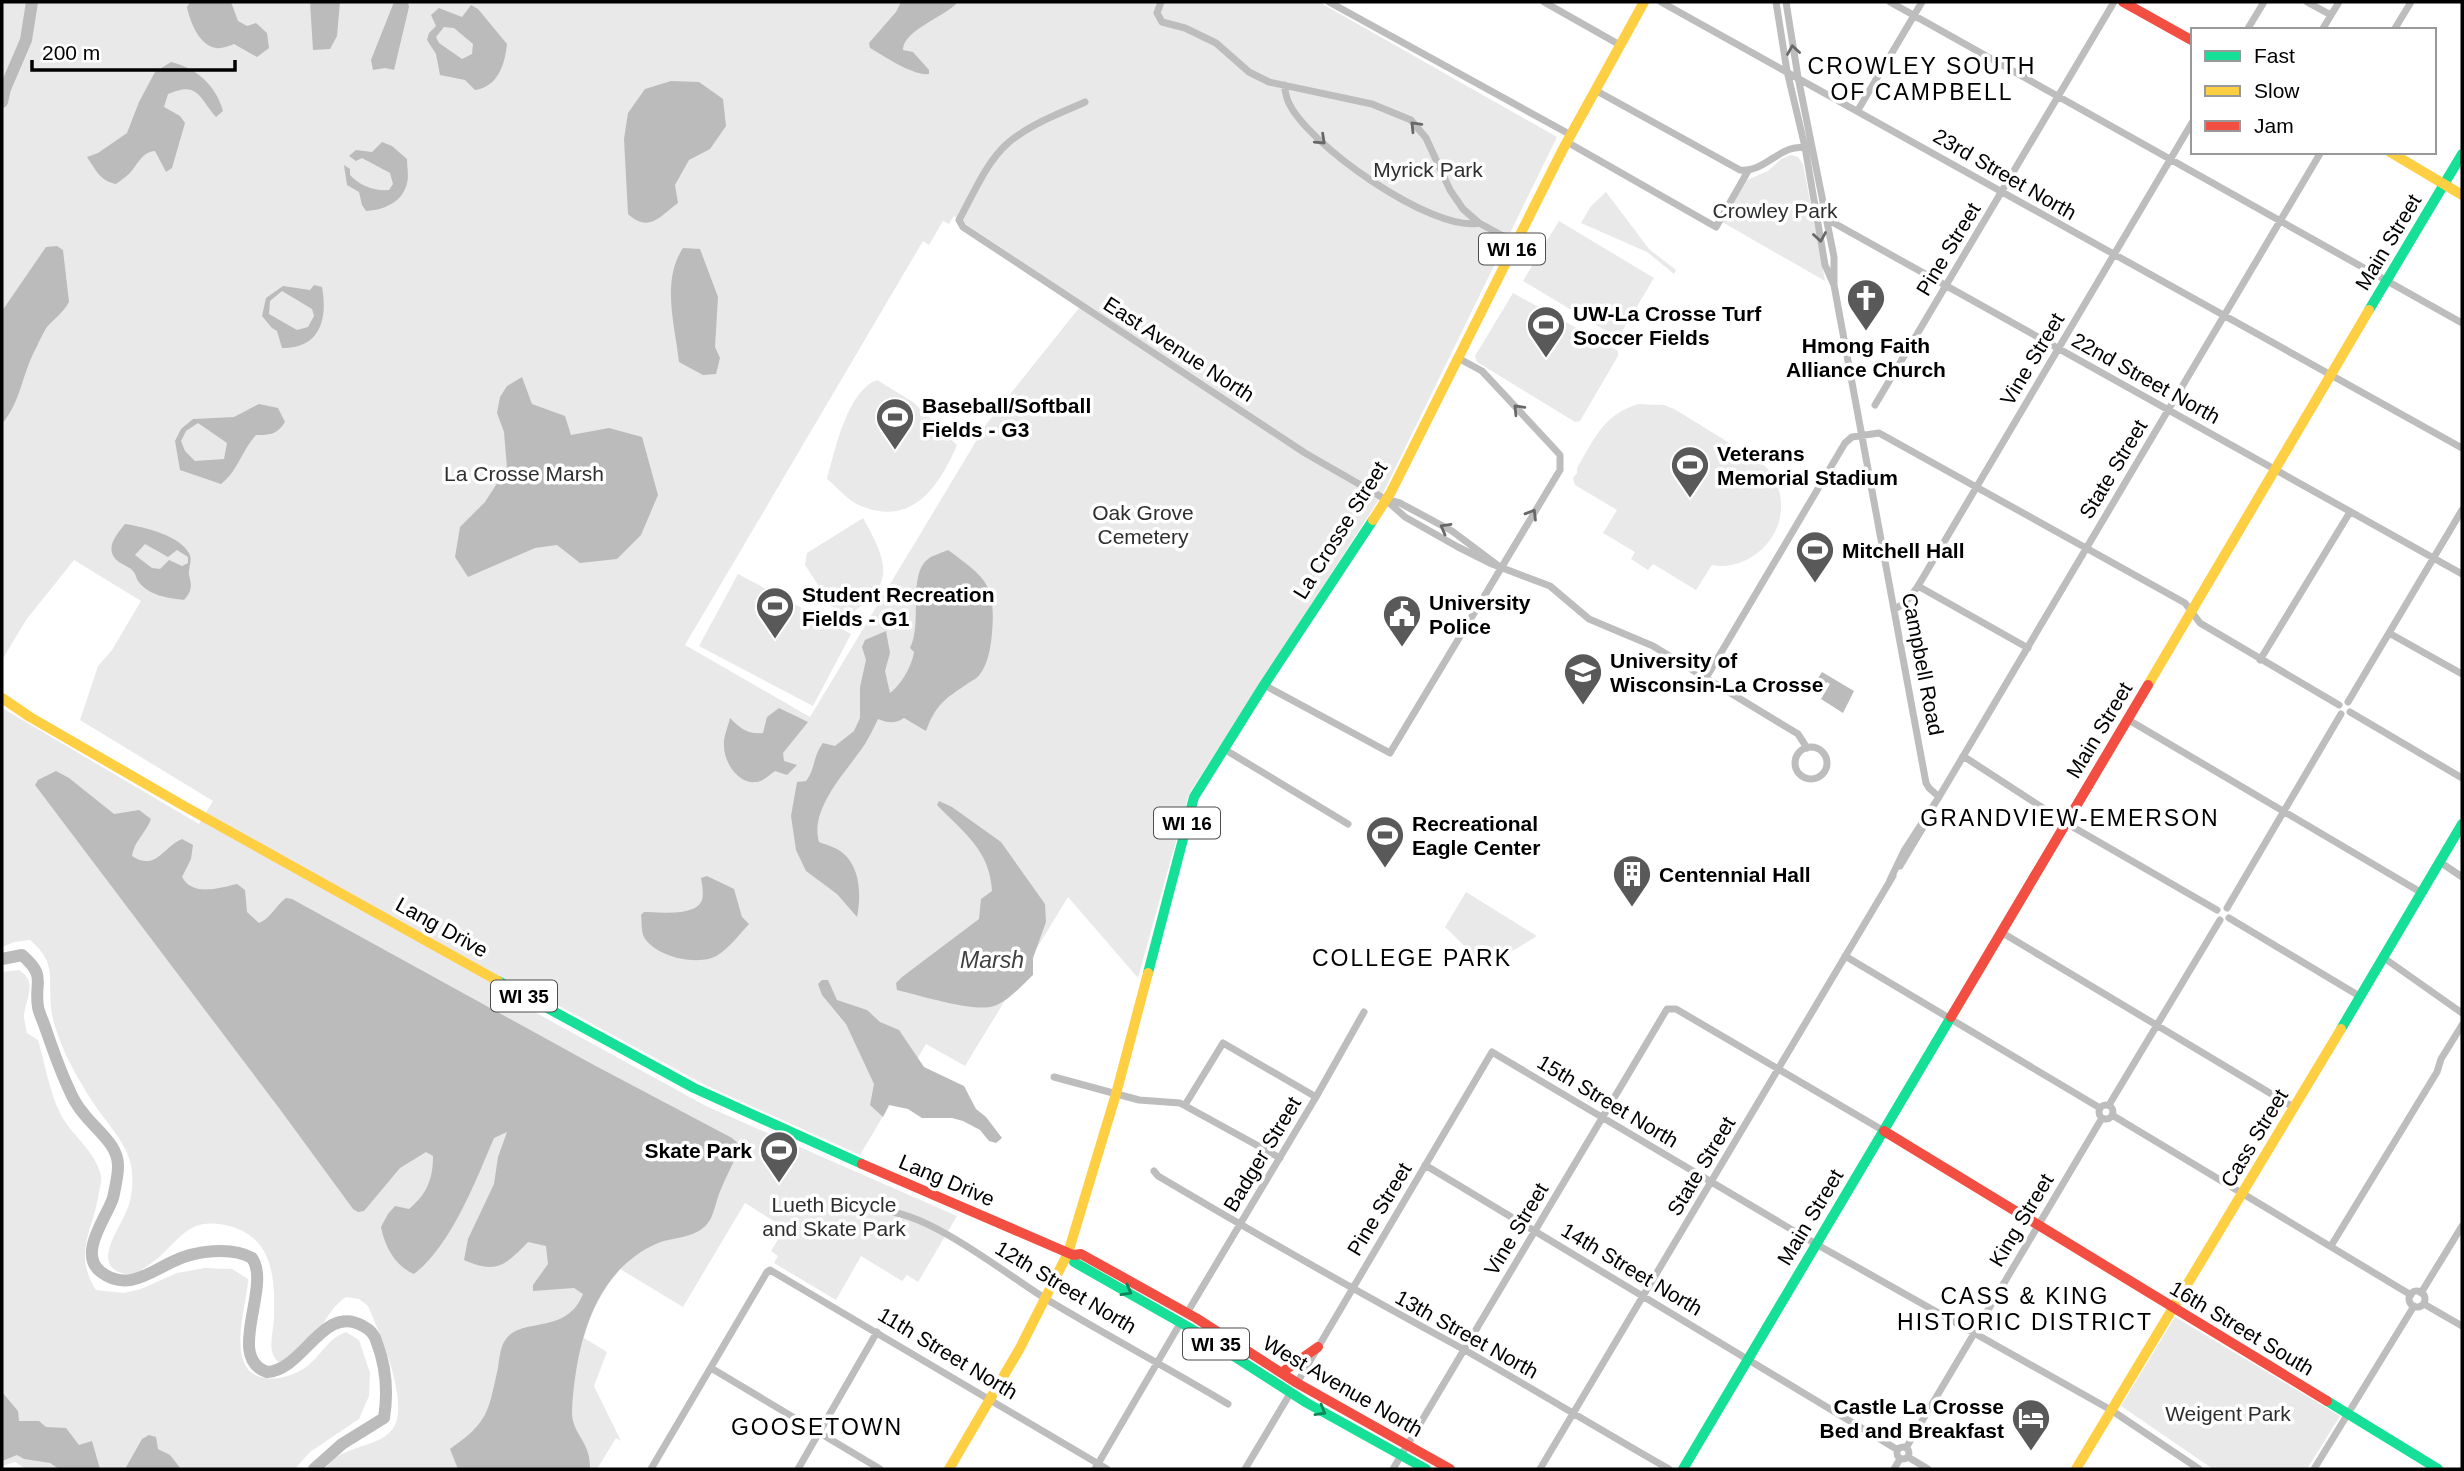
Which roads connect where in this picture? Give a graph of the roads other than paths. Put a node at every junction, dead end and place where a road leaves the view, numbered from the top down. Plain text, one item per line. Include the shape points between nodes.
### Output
1 (1161, 2) edge
2 (1329, 2) edge
3 (1544, 2) edge
4 (1644, 2) edge
5 (1661, 2) edge
6 (1776, 2) edge
7 (1786, 2) edge
8 (1890, 2) edge
9 (1922, 2) edge
10 (2114, 2) edge
11 (2123, 2) edge
12 (2264, 2) edge
13 (2339, 2) edge
14 (2411, 2) edge
15 (2312, 3) edge
16 (2331, 15) junction
17 (1914, 16) junction
18 (2248, 28) edge
19 (2323, 28) edge
20 (2395, 28) edge
21 (2191, 40) edge
22 (1620, 45) junction
23 (1787, 71) junction
24 (1798, 77) junction
25 (1284, 85) junction
26 (1595, 90) junction
27 (2058, 97) junction
28 (1085, 102) dead end
29 (1858, 110) junction
30 (2191, 124) edge
31 (1569, 139) junction
32 (1809, 149) junction
33 (2321, 154) edge
34 (2393, 154) edge
35 (2462, 154) edge
36 (2170, 160) junction
37 (1748, 171) junction
38 (2445, 184) junction
39 (2001, 192) junction
40 (2462, 195) edge
41 (1816, 213) junction
42 (1826, 219) junction
43 (2281, 222) junction
44 (1479, 223) junction
45 (1516, 243) junction
46 (2114, 255) junction
47 (2387, 281) junction
48 (1834, 285) junction
49 (1946, 285) junction
50 (2224, 315) junction
51 (2462, 323) edge
52 (2058, 349) junction
53 (1458, 358) junction
54 (2331, 375) junction
55 (1875, 405) dead end
56 (2168, 411) junction
57 (1862, 435) junction
58 (2462, 448) edge
59 (2275, 470) junction
60 (1976, 487) junction
61 (1385, 499) junction
62 (2462, 510) edge
63 (2350, 512) junction
64 (2086, 550) junction
65 (2434, 558) junction
66 (1500, 566) junction
67 (2462, 573) edge
68 (1918, 586) junction
69 (1895, 609) junction
70 (2192, 613) junction
71 (2389, 633) junction
72 (2028, 648) junction
73 (2260, 660) junction
74 (2462, 674) edge
75 (1706, 678) junction
76 (1264, 685) junction
77 (2, 698) edge
78 (2348, 702) junction
79 (2339, 705) junction
80 (2350, 712) junction
81 (2341, 714) junction
82 (2127, 719) junction
83 (1807, 747) junction
84 (1224, 749) junction
85 (1964, 756) junction
86 (2462, 778) edge
87 (1938, 800) junction
88 (2284, 811) junction
89 (2066, 822) junction
90 (1348, 824) dead end
91 (2462, 824) edge
92 (2440, 862) junction
93 (2462, 877) edge
94 (2422, 893) junction
95 (2227, 908) junction
96 (2217, 910) junction
97 (2229, 918) junction
98 (2220, 920) junction
99 (2001, 932) junction
100 (1845, 956) junction
101 (2384, 958) junction
102 (2361, 997) junction
103 (1364, 1012) dead end
104 (2462, 1013) edge
105 (1950, 1018) junction
106 (2157, 1025) junction
107 (2462, 1025) edge
108 (1492, 1052) joint
109 (1779, 1069) junction
110 (1054, 1076) dead end
111 (1116, 1094) junction
112 (1316, 1097) junction
113 (1185, 1105) junction
114 (2109, 1105) junction
115 (2100, 1108) junction
116 (2295, 1108) junction
117 (2112, 1115) junction
118 (1602, 1118) junction
119 (2102, 1118) junction
120 (1884, 1131) junction
121 (1280, 1158) junction
122 (1425, 1165) junction
123 (1154, 1171) dead end
124 (1711, 1182) junction
125 (2243, 1194) junction
126 (882, 1211) dead end
127 (1240, 1224) junction
128 (2038, 1226) junction
129 (2462, 1226) edge
130 (1535, 1230) junction
131 (1816, 1244) junction
132 (2331, 1247) junction
133 (1070, 1254) junction
134 (1352, 1288) junction
135 (2421, 1293) junction
136 (2411, 1295) junction
137 (1644, 1296) junction
138 (1046, 1298) junction
139 (2424, 1304) junction
140 (2414, 1306) junction
141 (2173, 1308) junction
142 (1184, 1318) junction
143 (2462, 1326) edge
144 (877, 1332) junction
145 (1974, 1334) junction
146 (1318, 1347) junction
147 (1464, 1350) junction
148 (1748, 1360) junction
149 (1158, 1362) junction
150 (711, 1368) junction
151 (1281, 1373) junction
152 (1294, 1388) junction
153 (990, 1398) junction
154 (1228, 1404) dead end
155 (2111, 1410) junction
156 (1573, 1414) junction
157 (2347, 1414) junction
158 (819, 1433) junction
159 (1404, 1450) junction
160 (1903, 1454) junction
161 (1096, 1467) edge
162 (651, 1469) edge
163 (798, 1469) edge
164 (880, 1469) edge
165 (948, 1469) edge
166 (1107, 1469) edge
167 (1245, 1469) edge
168 (1393, 1469) edge
169 (1426, 1469) edge
170 (1450, 1469) edge
171 (1540, 1469) edge
172 (1669, 1469) edge
173 (1683, 1469) edge
174 (1894, 1469) edge
175 (1928, 1469) edge
176 (2076, 1469) edge
177 (2199, 1469) edge
178 (2314, 1469) edge
179 (2438, 1469) edge

1 - 25 street via 1157,13 1162,22 1199,34 1249,72
2 - 31 street
3 - 22 street
4 - 22 main road, La Crosse Street / WI 16
5 - 23 street, 23rd Street North
6 - 23 street, Campbell Road
24 -> 7 street, Campbell Road
8 - 17 street
9 - 17 street
10 - 27 street, Pine Street
11 - 21 main road
12 - 18 street
13 - 16 street
14 - 20 street
15 - 16 street
16 - 19 street
17 - 27 street
17 - 29 street
22 - 26 main road, La Crosse Street / WI 16
23 - 24 street, 23rd Street North
23 - 32 street, Campbell Road
24 - 29 street, 23rd Street North
24 - 32 street, Campbell Road
25 -> 44 street via 1288,102 1299,117 1371,181 1443,219
44 -> 25 street via 1455,199 1426,138 1411,120 1372,104
26 - 31 main road, La Crosse Street / WI 16
26 - 37 street via 1732,167
27 - 36 street
27 - 39 street, Pine Street
28 - 61 street, East Avenue North via 1008,143 959,220 963,227 1305,453
29 - 39 street, 23rd Street North
30 - 36 street, Vine Street
31 - 37 street via 1717,227
31 - 45 main road, La Crosse Street / WI 16
32 - 37 street via 1790,148
32 - 41 street, Campbell Road
32 - 42 street, Campbell Road
33 - 43 street, State Street
34 - 38 main road
35 - 38 main road, Main Street
36 - 43 street
36 - 46 street, Vine Street
38 - 40 main road
38 - 47 main road, Main Street
39 - 46 street, 23rd Street North
39 - 49 street, Pine Street
41 - 42 street, 22nd Street North
41 -> 48 street, Campbell Road via 1825,265
42 - 48 street, Campbell Road
42 - 49 street, 22nd Street North
43 - 47 street
43 - 50 street, State Street
44 - 45 street
45 - 53 main road, La Crosse Street / WI 16
46 - 50 street, 23rd Street North
46 - 52 street, Vine Street
47 - 51 street
47 - 54 main road, Main Street
48 - 57 street, Campbell Road
49 - 52 street, 22nd Street North
49 - 55 street, Pine Street
50 - 54 street, 23rd Street North
50 - 56 street, State Street
52 - 56 street, 22nd Street North
52 - 60 street, Vine Street
53 - 61 main road, La Crosse Street / WI 16
66 -> 53 street via 1560,470 1560,455 1482,371
54 - 58 street, 23rd Street North
54 - 59 main road, Main Street
56 - 59 street, 22nd Street North
56 - 64 street, State Street
57 - 60 street via 1879,433
57 - 69 street, Campbell Road
57 - 75 street via 1845,443
59 - 63 street, 22nd Street North
59 - 70 main road, Main Street
60 - 64 street
60 - 68 street, Vine Street
61 - 66 street, East Avenue North via 1405,517
61 - 76 main road, La Crosse Street / WI 16
62 - 65 street
63 - 65 street, 22nd Street North
63 - 73 street
64 - 70 street via 2185,603
64 - 72 street, State Street
65 - 67 street, 22nd Street North
65 - 71 street
66 - 75 street, East Avenue North via 1550,586 1589,618 1653,646
66 - 76 street via 1390,753
68 - 69 street, Vine Street
68 - 72 street
69 - 87 street, Campbell Road via 1926,783
70 - 73 street via 2200,623
70 - 82 main road, Main Street
71 - 74 street
71 - 78 street
72 - 85 street, State Street
73 - 79 street
75 - 83 street, East Avenue North via 1798,734
76 - 84 main road, La Crosse Street / WI 16
77 - 133 main road, Lang Drive / WI 35 via 184,806 696,1090
78 - 79 street
78 - 80 street
79 - 81 street
80 - 81 street
80 - 86 street
81 - 88 street
82 - 88 street
82 - 89 main road, Main Street
83 - 83 street, East Avenue North via 1796,768 1801,777 1811,780 1819,776 1827,761 1819,748
84 - 90 street
84 - 111 main road, La Crosse Street / WI 16 via 1194,797
85 - 87 street, State Street
85 - 89 street
87 - 100 street, State Street
88 - 94 street
88 - 95 street
89 - 96 street
89 - 99 main road, Main Street
91 - 92 main road, Cass Street
92 - 93 street
92 - 94 main road, Cass Street
94 - 101 main road, Cass Street
95 - 96 street
95 - 97 street
96 - 98 street
97 - 98 street
97 - 102 street
98 - 106 street
99 - 105 main road, Main Street
99 - 106 street
100 - 105 street
100 - 109 street, State Street
101 - 102 main road, Cass Street
101 - 104 street
102 - 116 main road, Cass Street
103 - 112 street, Badger Street
105 - 115 street
105 - 120 main road, Main Street
106 - 114 street
106 - 116 street
107 - 132 street
108 - 118 street, 15th Street North
108 - 122 street, Pine Street
109 - 118 street, Vine Street via 1670,1008
109 - 120 street
109 - 124 street, State Street
110 - 111 street
111 - 113 street
111 - 133 main road, WI 16
112 - 113 street via 1223,1043
112 - 121 street, Badger Street
113 - 121 street
114 - 115 street
114 - 117 street
115 - 119 street
116 - 125 main road, Cass Street
117 - 119 street
117 - 125 street
118 - 124 street, 15th Street North
118 - 130 street, Vine Street
119 - 128 street, King Street
120 - 128 main road, 16th Street South
120 - 131 main road, Main Street
121 - 127 street, Badger Street
122 - 130 street, 14th Street North
122 - 134 street, Pine Street
123 - 127 street
124 - 131 street, 15th Street North
124 - 137 street, State Street
125 - 132 street
125 - 141 main road, Cass Street
126 - 138 street, 12th Street North via 898,1212 942,1232
127 - 134 street, 13th Street North
127 - 142 street, Badger Street
128 - 141 main road, 16th Street South
128 - 145 street, King Street
129 - 135 street
130 - 137 street, 14th Street North
130 - 147 street, Vine Street
131 - 145 street, 15th Street North
131 - 148 main road, Main Street
132 - 136 street
133 - 138 main road, WI 16
133 - 142 main road, West Avenue North / WI 35 via 1081,1254
134 - 146 street, Pine Street
134 - 147 street, 13th Street North
135 - 136 street
135 - 139 street
136 - 140 street
137 - 148 street, 14th Street North
137 - 156 street, State Street
138 - 149 street, 12th Street North
138 - 153 main road, WI 16
139 - 140 street
139 - 143 street
140 - 157 street
141 - 155 main road, Cass Street
141 - 157 main road, 16th Street South
142 - 149 street, Badger Street
142 - 151 main road, West Avenue North / WI 35
142 - 152 main road, West Avenue North / WI 35
144 - 150 street, 11th Street North via 770,1270
144 - 153 street, 11th Street North
144 - 158 street
145 - 155 street, 15th Street North
145 - 160 street, King Street
146 - 151 main road
146 - 152 street, Pine Street
147 - 156 street, 13th Street North
147 - 159 street, Vine Street
148 - 160 street, 14th Street North
148 - 173 main road, Main Street
149 - 154 street, 12th Street North
149 - 161 street, Badger Street
150 - 158 street
150 - 162 street
151 - 152 main road, West Avenue North / WI 35
152 - 159 main road, West Avenue North / WI 35
152 - 167 street, Pine Street
153 - 161 street, 11th Street North
153 - 165 main road, WI 16
155 - 176 main road, Cass Street
155 - 177 street, 15th Street North
156 - 171 street, State Street
156 - 172 street, 13th Street North
157 - 178 street
157 - 179 main road, 16th Street South
158 - 163 street
158 - 164 street
159 - 168 street, Vine Street
159 - 169 main road, WI 35
159 - 170 main road, West Avenue North / WI 35
160 - 174 street, King Street
160 - 175 street, 14th Street North
161 - 166 street, 11th Street North

